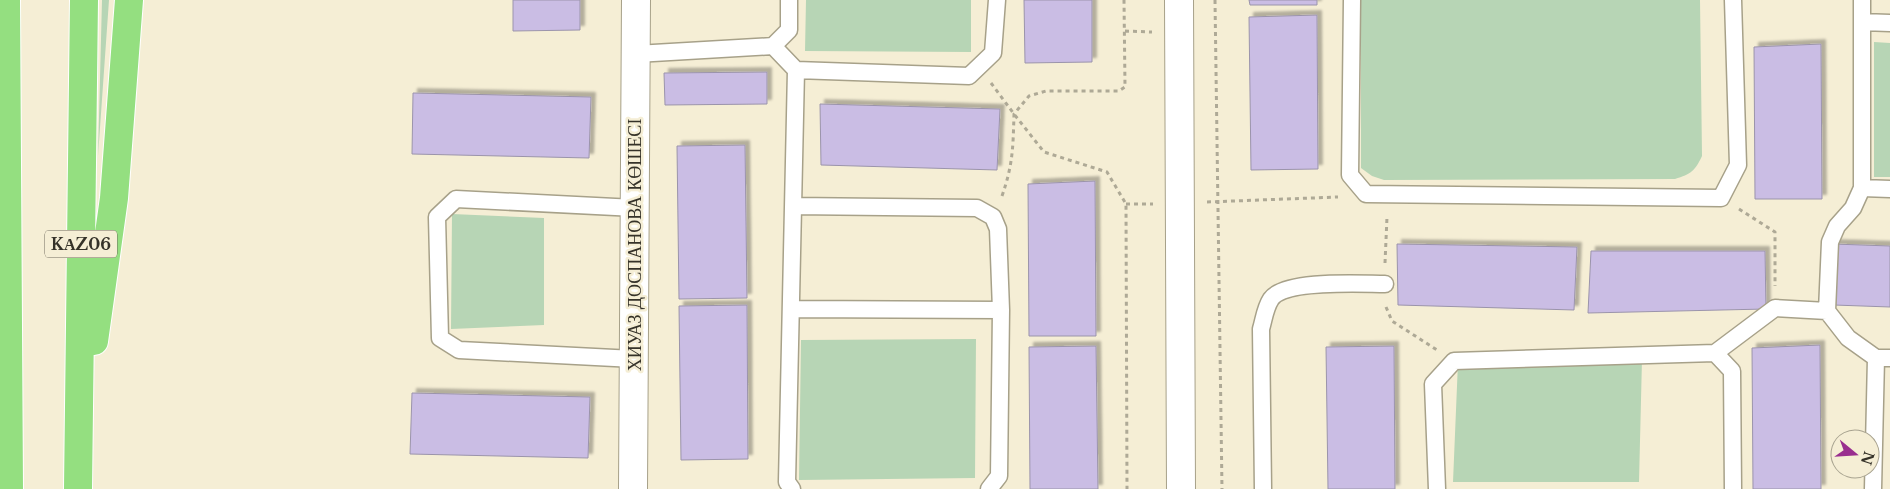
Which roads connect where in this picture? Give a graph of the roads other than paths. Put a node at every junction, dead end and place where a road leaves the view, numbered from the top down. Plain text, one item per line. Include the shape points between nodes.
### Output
1 (6, 0) edge
2 (84, 0) edge
3 (129, 0) edge
4 (636, 0) edge
5 (788, 0) edge
6 (997, 0) edge
7 (1180, 0) edge
8 (1352, 0) edge
9 (1734, 0) edge
10 (1862, 0) edge
11 (1862, 22) junction
12 (1890, 23) edge
13 (773, 46) junction
14 (636, 54) junction
15 (796, 70) junction
16 (1862, 188) junction
17 (1890, 189) edge
18 (793, 206) junction
19 (635, 208) junction
20 (1385, 284) dead end
21 (791, 310) junction
22 (1001, 310) junction
23 (1827, 311) junction
24 (1716, 353) junction
25 (634, 358) junction
26 (1883, 358) edge
27 (0, 394) edge
28 (10, 444) junction
29 (78, 450) junction
30 (9, 489) edge
31 (78, 489) edge
32 (633, 489) edge
33 (792, 489) edge
34 (989, 489) edge
35 (1181, 489) edge
36 (1263, 489) edge
37 (1437, 489) edge
38 (1733, 489) edge
39 (1873, 489) edge

1 - 28 highway
2 - 29 highway, KАZ06
3 - 29 highway via 114,198
4 - 14 street, ХИУАЗ ДОСПАНОВА КӨШЕСІ
5 - 13 lane via 789,30
6 - 15 lane via 993,53 970,76
7 - 35 street
8 - 9 lane via 1350,176 1366,194 1721,198 1738,165
10 - 11 lane
11 - 12 lane
11 - 16 lane
13 - 14 lane
13 - 15 lane
14 - 19 street, ХИУАЗ ДОСПАНОВА КӨШЕСІ
15 - 18 lane
16 - 17 lane
16 - 23 lane via 1830,242
18 - 21 lane
18 - 22 lane via 977,208 993,217 998,229
19 - 25 street, ХИУАЗ ДОСПАНОВА КӨШЕСІ
19 - 25 lane via 456,199 437,217 440,338 459,350
20 - 36 lane via 1320,284 1285,289 1272,298 1262,329
21 - 22 lane
21 - 33 lane via 787,482
22 - 34 lane via 999,476
23 - 24 lane via 1775,308
23 - 26 lane via 1848,338
24 - 37 lane via 1454,361 1433,384
24 - 38 lane via 1732,371
25 - 32 street, ХИУАЗ ДОСПАНОВА КӨШЕСІ
26 - 39 lane
27 - 28 highway
28 - 30 highway
29 - 31 highway, KАZ06

